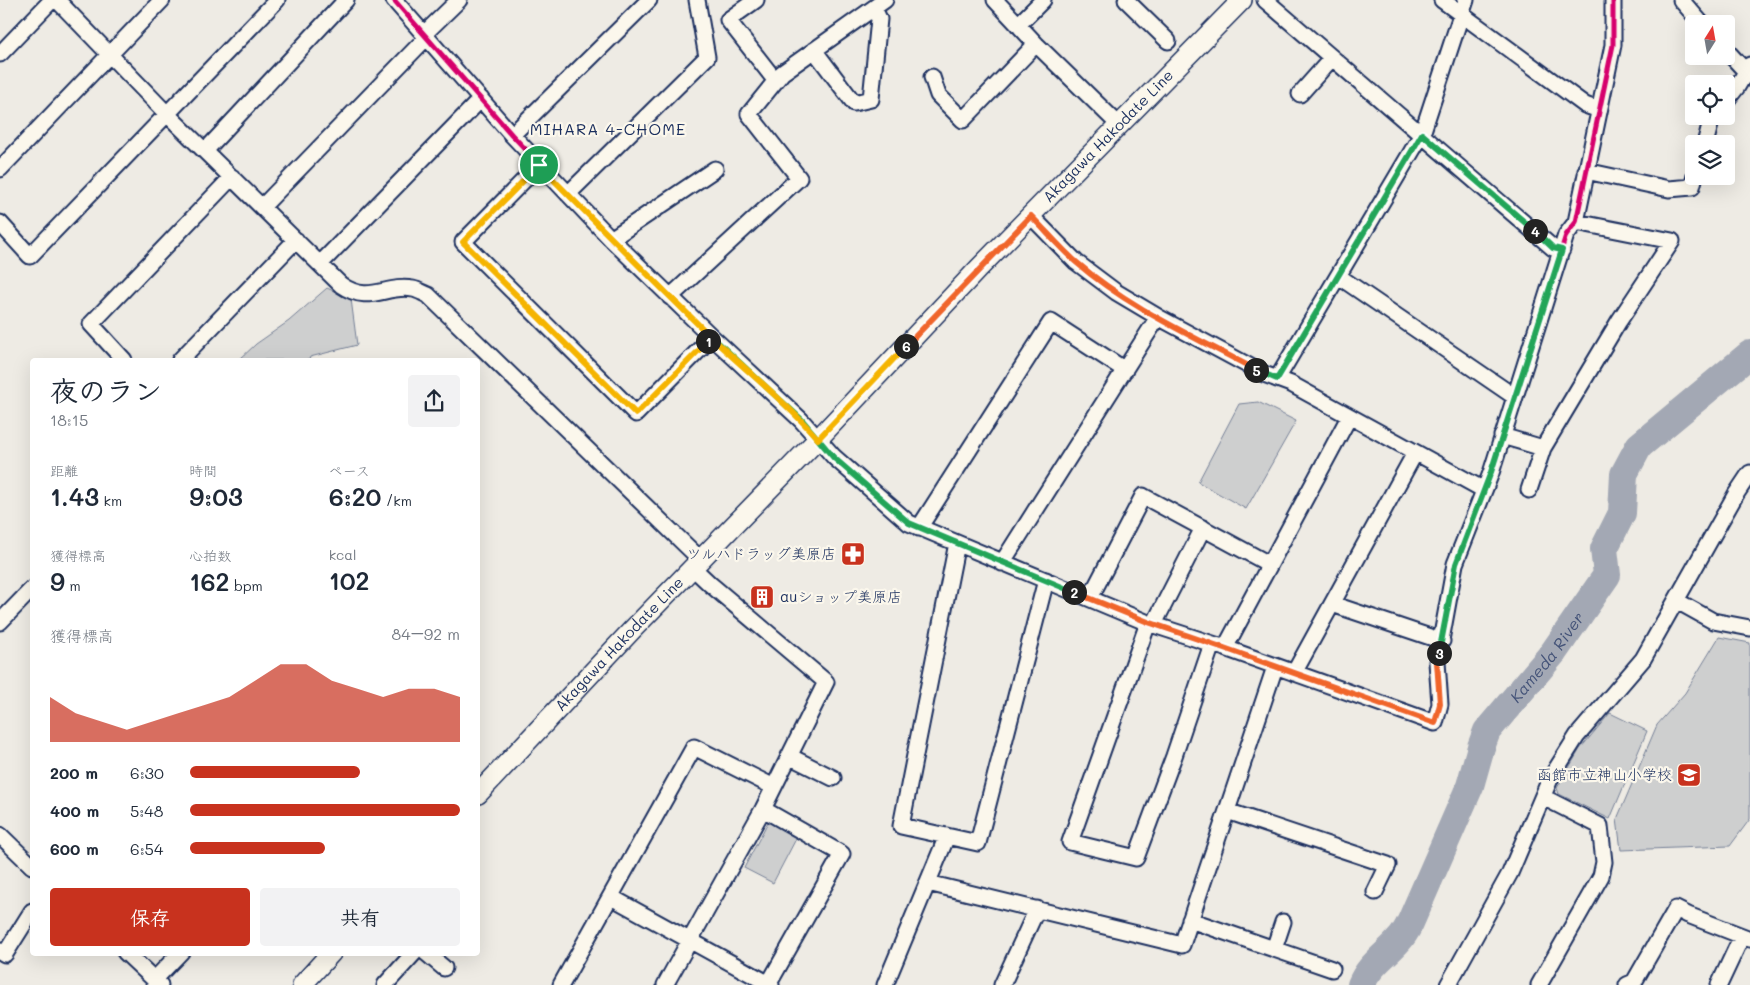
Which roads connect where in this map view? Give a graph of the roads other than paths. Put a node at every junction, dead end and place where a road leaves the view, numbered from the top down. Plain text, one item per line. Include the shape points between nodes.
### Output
1 (52, 0) edge
2 (56, 0) edge
3 (162, 0) edge
4 (277, 0) edge
5 (346, 0) edge
6 (394, 0) edge
7 (459, 0) edge
8 (650, 0) edge
9 (697, 0) edge
10 (756, 0) edge
11 (995, 0) edge
12 (1043, 0) edge
13 (1126, 0) edge
14 (1242, 0) edge
15 (1265, 0) edge
16 (1442, 0) edge
17 (1613, 0) edge
18 (1681, 0) edge
19 (880, 4) edge
20 (1463, 7) edge
21 (1694, 15) edge
22 (1018, 25) junction
23 (425, 36) junction
24 (1168, 41) dead end
25 (1036, 44) junction
26 (814, 50) junction
27 (0, 54) edge
28 (110, 55) junction
29 (1332, 58) junction
30 (1735, 58) edge
31 (1749, 71) edge
32 (932, 77) dead end
33 (775, 80) junction
34 (1735, 90) edge
35 (1300, 94) dead end
36 (481, 99) junction
37 (1599, 110) junction
38 (166, 113) junction
39 (1118, 125) junction
40 (1422, 134) junction
41 (512, 135) junction
42 (205, 151) junction
43 (539, 165) junction
44 (0, 169) edge
45 (715, 169) dead end
46 (1586, 171) junction
47 (232, 177) junction
48 (1693, 185) edge
49 (568, 194) junction
50 (262, 207) junction
51 (1031, 216) junction
52 (1576, 222) junction
53 (0, 223) edge
54 (611, 239) junction
55 (296, 240) junction
56 (1562, 250) junction
57 (320, 264) junction
58 (1338, 276) junction
59 (670, 296) junction
60 (1158, 318) junction
61 (712, 337) junction
62 (122, 358) edge
63 (182, 358) edge
64 (1125, 370) junction
65 (1277, 379) junction
66 (1514, 397) junction
67 (1349, 417) junction
68 (1502, 436) junction
69 (818, 439) junction
70 (1544, 448) junction
71 (1415, 453) junction
72 (1750, 473) edge
73 (1484, 490) junction
74 (1529, 490) dead end
75 (919, 528) junction
76 (1203, 528) junction
77 (957, 543) junction
78 (1002, 562) junction
79 (696, 563) junction
80 (1269, 564) junction
81 (1046, 580) junction
82 (30, 591) edge
83 (1090, 598) junction
84 (1677, 601) junction
85 (1332, 604) junction
86 (0, 622) edge
87 (1151, 623) junction
88 (1750, 628) edge
89 (1442, 641) junction
90 (1218, 646) junction
91 (1275, 667) junction
92 (1294, 673) junction
93 (789, 756) junction
94 (833, 778) dead end
95 (774, 787) junction
96 (480, 792) edge
97 (1543, 797) junction
98 (763, 809) junction
99 (1227, 811) junction
100 (0, 835) edge
101 (947, 836) junction
102 (30, 864) edge
103 (928, 883) junction
104 (1375, 892) dead end
105 (611, 897) junction
106 (1037, 909) junction
107 (30, 914) edge
108 (1190, 920) junction
109 (1283, 922) dead end
110 (1746, 937) edge
111 (690, 941) junction
112 (1274, 949) junction
113 (0, 951) edge
114 (129, 956) edge
115 (178, 956) edge
116 (328, 956) edge
117 (411, 956) edge
118 (430, 956) edge
119 (444, 968) dead end
120 (1332, 969) dead end
121 (157, 982) edge
122 (302, 985) edge
123 (386, 985) edge
124 (561, 985) edge
125 (665, 985) edge
126 (769, 985) edge
127 (886, 985) edge
128 (1002, 985) edge
129 (1448, 985) edge
130 (1539, 985) edge
131 (1627, 985) edge
132 (1719, 985) edge

1 - 27 street
2 - 28 street
3 - 28 street
4 - 38 street
5 - 42 street
6 - 23 street
7 - 23 street
8 - 41 street
9 - 49 street via 707,57
10 - 33 street via 728,20
11 - 22 street
12 - 22 street
13 - 24 street
14 - 39 main road, Akagawa Hakodate Line
15 - 29 street
16 - 20 street
17 - 37 street via 1613,45
18 - 21 street
19 - 26 street
19 - 26 street via 871,99 854,103
20 - 37 street via 1585,105
20 - 40 street
22 - 25 street
23 - 36 street
23 - 50 street
25 - 32 street via 963,120 938,95
25 - 39 street
26 - 33 street
28 - 38 street
28 - 44 street
29 - 35 street
29 - 40 street
30 - 31 street
31 - 34 street
33 - 59 street via 749,114 799,178
36 - 41 street
36 - 57 street
37 - 46 street
38 - 42 street
38 - 53 street via 30,256
39 - 51 main road, Akagawa Hakodate Line
40 - 56 street via 1553,248
40 - 58 street
41 - 43 street
42 - 47 street
43 - 49 street
43 - 61 street via 463,242 636,414
45 - 54 street
46 - 48 street via 1669,189
46 - 52 street
47 - 50 street
47 - 62 street via 91,324
49 - 54 street
50 - 55 street
51 - 60 street via 1076,262
51 - 69 main road, Akagawa Hakodate Line
52 - 56 street via 1566,235
52 - 70 street via 1672,241 1619,321
54 - 59 street
55 - 57 street
55 - 63 street
56 - 66 street
57 - 79 street via 353,293 413,289 428,294
58 - 65 street
58 - 66 street
59 - 61 street
60 - 64 street
60 - 65 street
61 - 69 street via 802,420
64 - 75 street via 1051,322
64 - 78 street
65 - 67 street
66 - 68 street
67 - 71 street
67 - 80 street
68 - 70 street
68 - 73 street
69 - 75 street via 834,458
69 - 79 main road, Akagawa Hakodate Line
70 - 74 street
71 - 73 street
71 - 85 street
72 - 84 street
73 - 89 street via 1456,564
75 - 77 street
76 - 80 street
76 - 83 street via 1144,496
76 - 87 street
77 - 78 street
77 - 101 street via 902,826
78 - 81 street
79 - 93 street via 710,584 826,682
79 - 96 main road, Akagawa Hakodate Line
80 - 90 street
81 - 83 street
81 - 101 street via 978,843
82 - 86 street
83 - 87 street
84 - 88 street via 1713,621
84 - 97 street via 1644,659 1567,750
85 - 89 street
85 - 92 street
87 - 90 street
87 - 90 street via 1070,842 1136,858
89 - 92 street via 1437,662 1440,704 1435,723
90 - 91 street
91 - 92 street
91 - 99 street
93 - 94 street
93 - 95 street
95 - 98 street
95 - 105 street via 694,747
97 - 129 street via 1510,873
97 - 130 street via 1600,826 1604,862 1601,876
98 - 111 street
98 - 126 street via 842,854
99 - 104 street via 1388,865
99 - 108 street
100 - 102 street
101 - 103 street
103 - 106 street
103 - 127 street
105 - 111 street
105 - 124 street
106 - 108 street via 1182,945
106 - 128 street
107 - 113 street via 5,954
108 - 112 street
109 - 112 street
110 - 131 street via 1676,909 1634,982
110 - 132 street
111 - 125 street
111 - 126 street
112 - 120 street
114 - 121 street
115 - 121 street
116 - 122 main road
117 - 123 street
118 - 119 street

